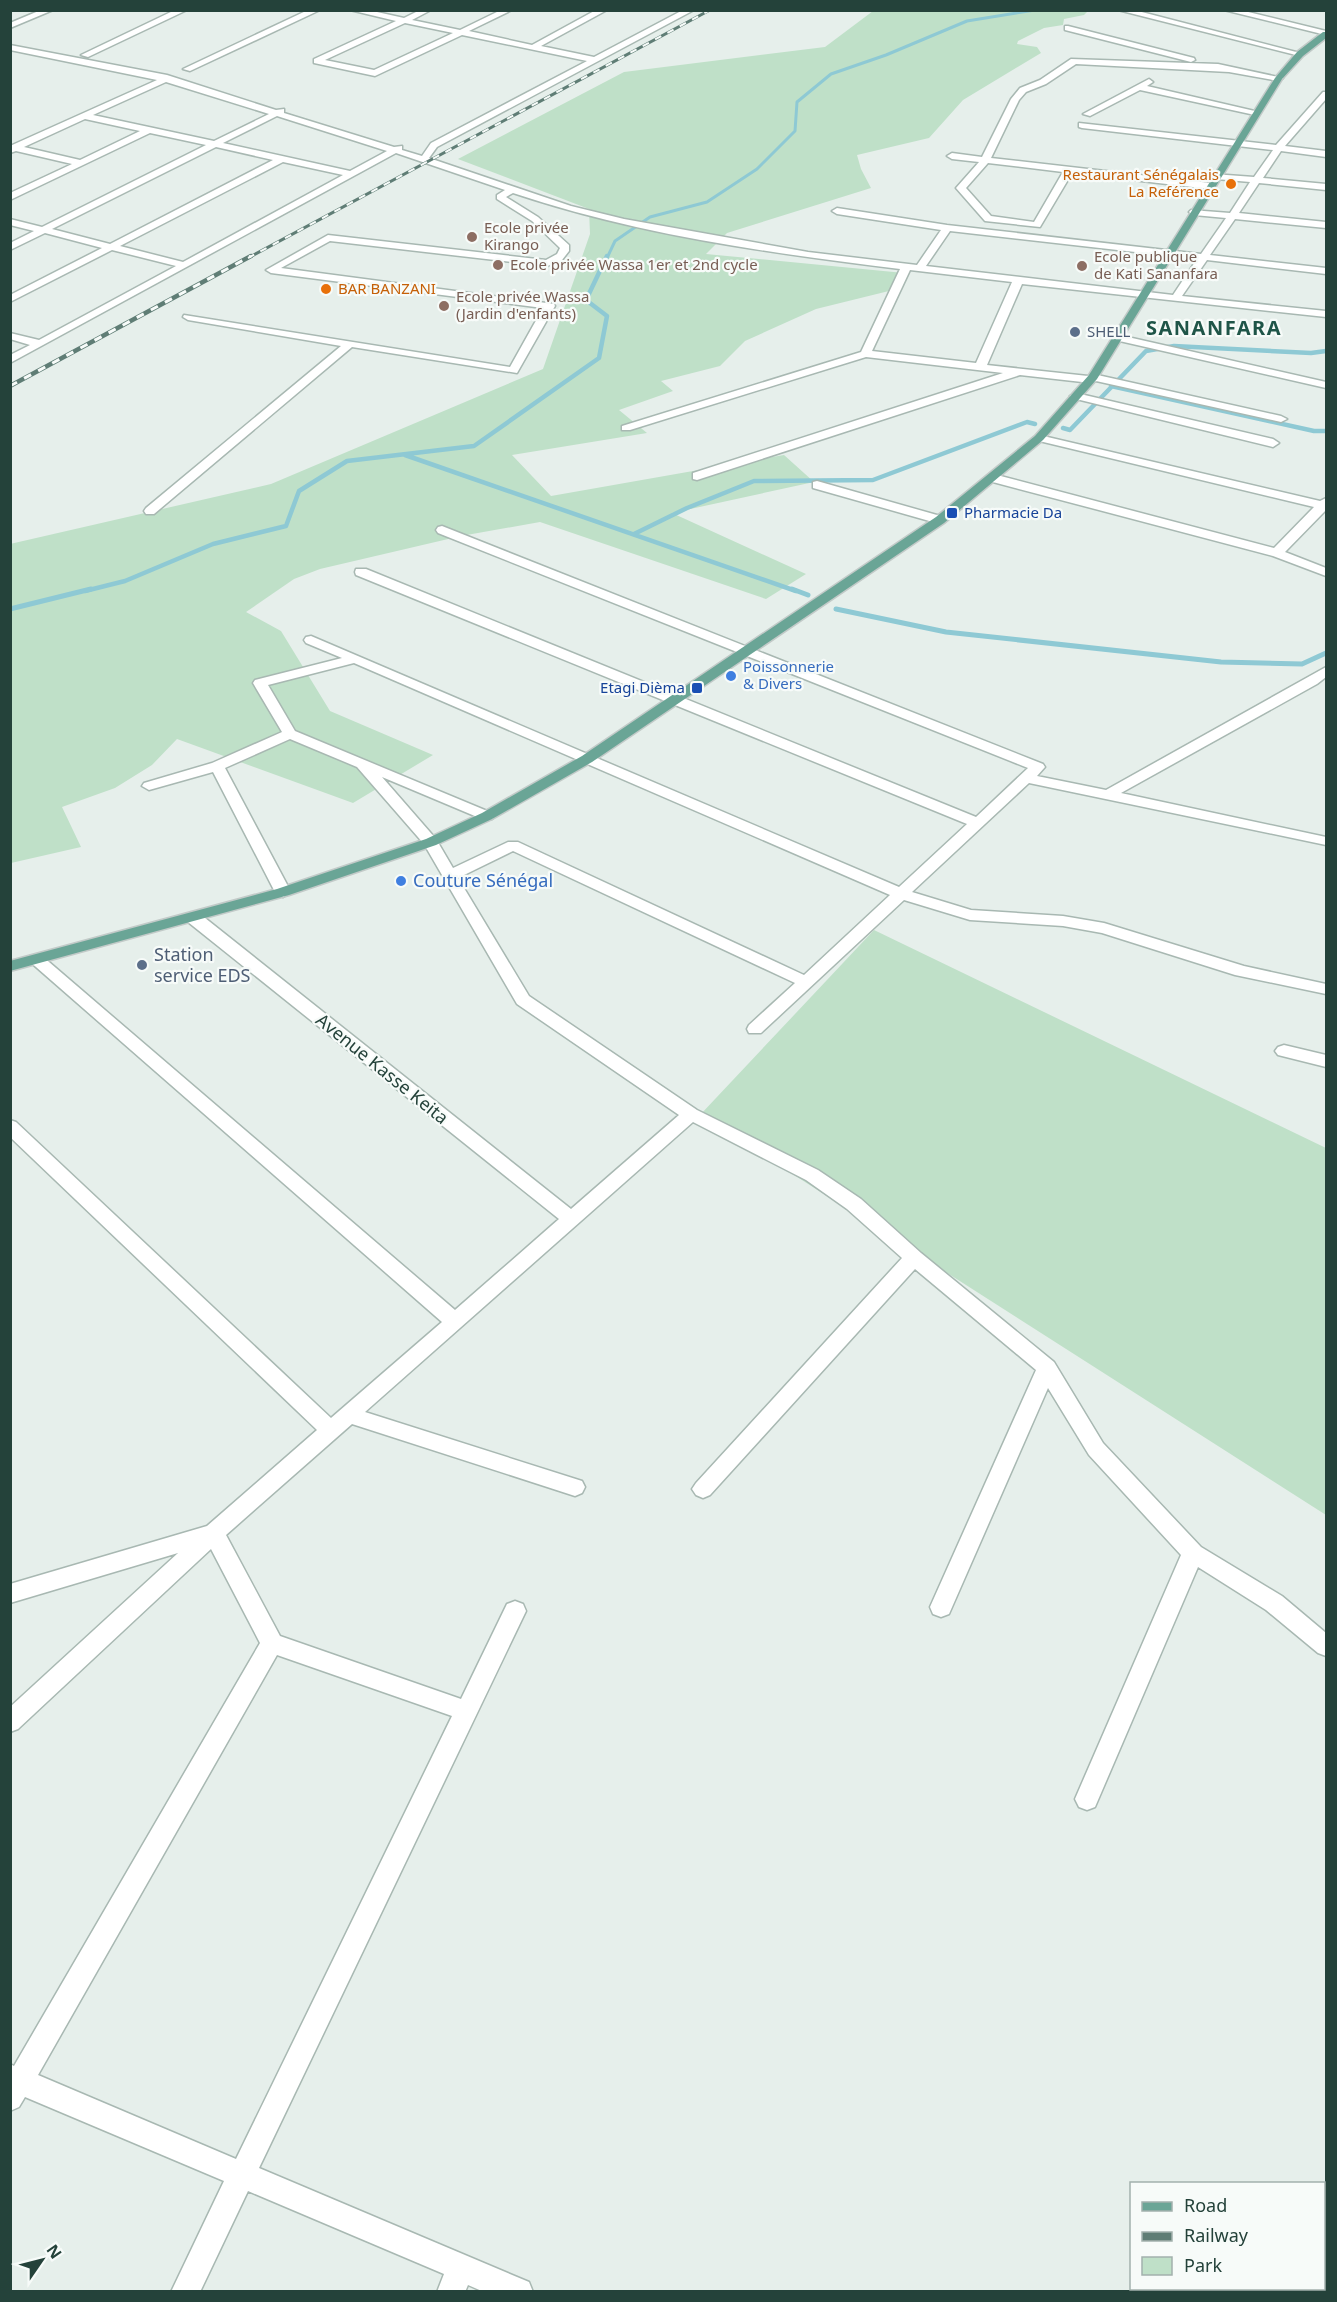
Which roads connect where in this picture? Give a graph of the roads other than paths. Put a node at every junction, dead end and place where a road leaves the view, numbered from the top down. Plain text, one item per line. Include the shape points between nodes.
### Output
1 (17, 10) edge
2 (183, 10) edge
3 (316, 10) edge
4 (354, 10) edge
5 (427, 10) edge
6 (508, 10) edge
7 (603, 10) edge
8 (690, 10) edge
9 (1122, 10) edge
10 (1228, 10) edge
11 (45, 12) edge
12 (406, 20) junction
13 (10, 26) edge
14 (1068, 28) dead end
15 (462, 32) junction
16 (1326, 34) edge
17 (10, 40) edge
18 (10, 47) edge
19 (534, 47) junction
20 (1300, 54) junction
21 (85, 55) junction
22 (595, 60) junction
23 (1180, 67) junction
24 (187, 69) dead end
25 (1229, 69) junction
26 (177, 74) junction
27 (1279, 78) junction
28 (166, 79) junction
29 (1139, 87) junction
30 (1326, 94) edge
31 (288, 108) junction
32 (1256, 112) junction
33 (277, 113) junction
34 (1087, 114) dead end
35 (85, 116) junction
36 (1082, 124) dead end
37 (149, 130) junction
38 (215, 144) junction
39 (405, 145) junction
40 (1236, 145) junction
41 (12, 149) edge
42 (1278, 149) junction
43 (394, 151) junction
44 (1326, 154) edge
45 (952, 156) dead end
46 (422, 158) junction
47 (281, 159) junction
48 (986, 159) junction
49 (81, 163) junction
50 (1069, 169) junction
51 (351, 174) junction
52 (1256, 180) junction
53 (1213, 181) junction
54 (1326, 187) edge
55 (514, 188) junction
56 (10, 196) edge
57 (837, 211) dead end
58 (1194, 212) junction
59 (1232, 216) junction
60 (10, 222) edge
61 (1326, 225) edge
62 (947, 228) junction
63 (44, 230) junction
64 (10, 247) edge
65 (112, 247) junction
66 (1168, 255) junction
67 (1203, 258) junction
68 (185, 265) junction
69 (906, 268) junction
70 (919, 269) junction
71 (1326, 271) edge
72 (1018, 281) junction
73 (1144, 296) junction
74 (10, 299) edge
75 (1175, 299) junction
76 (1326, 314) edge
77 (188, 317) dead end
78 (10, 336) edge
79 (1119, 338) junction
80 (41, 344) junction
81 (349, 344) junction
82 (865, 354) junction
83 (10, 360) edge
84 (980, 367) junction
85 (1018, 372) junction
86 (1092, 379) junction
87 (1326, 385) edge
88 (1076, 396) junction
89 (1281, 419) dead end
90 (626, 428) dead end
91 (1039, 438) junction
92 (1273, 443) dead end
93 (696, 476) dead end
94 (993, 478) junction
95 (817, 486) dead end
96 (1325, 505) edge
97 (150, 511) dead end
98 (940, 520) junction
99 (442, 530) dead end
100 (1276, 553) junction
101 (361, 572) dead end
102 (1326, 572) edge
103 (311, 640) dead end
104 (746, 651) junction
105 (354, 658) junction
106 (1326, 671) edge
107 (675, 700) junction
108 (290, 734) junction
109 (587, 759) junction
110 (360, 763) junction
111 (217, 766) junction
112 (1027, 778) junction
113 (149, 786) dead end
114 (1106, 796) junction
115 (488, 816) junction
116 (978, 823) junction
117 (1326, 841) edge
118 (431, 842) junction
119 (449, 876) junction
120 (283, 892) junction
121 (902, 894) junction
122 (194, 918) junction
123 (36, 960) junction
124 (10, 966) edge
125 (806, 982) junction
126 (1326, 989) edge
127 (755, 1029) dead end
128 (1284, 1051) dead end
129 (1326, 1061) edge
130 (691, 1114) junction
131 (10, 1126) edge
132 (571, 1219) junction
133 (914, 1258) junction
134 (454, 1322) junction
135 (1047, 1368) junction
136 (349, 1415) junction
137 (331, 1430) junction
138 (575, 1487) dead end
139 (703, 1489) dead end
140 (214, 1533) junction
141 (1193, 1553) junction
142 (10, 1594) edge
143 (941, 1607) dead end
144 (515, 1611) dead end
145 (272, 1643) junction
146 (1326, 1646) edge
147 (467, 1711) junction
148 (10, 1722) edge
149 (1087, 1799) dead end
150 (14, 2085) edge
151 (242, 2174) junction
152 (456, 2279) edge
153 (185, 2292) edge
154 (519, 2292) edge

1 - 11 street
2 - 21 street
3 - 24 street
4 - 12 street
5 - 12 street
6 - 15 street
7 - 19 street
8 - 22 street
9 - 20 street
10 - 16 street
11 - 13 street
12 - 15 street
12 - 15 street via 317,61 375,74
14 - 25 street
15 - 19 street
16 - 20 main road
17 - 21 street
18 - 28 street
19 - 22 street
20 - 27 main road
21 - 26 street
22 - 46 street via 434,145
23 - 25 street
23 - 29 street
23 - 48 street via 1074,61 1023,90
25 - 27 street
26 - 28 street
26 - 31 street
27 - 32 main road
28 - 33 street
28 - 35 street
29 - 32 street
29 - 34 street
30 - 42 street via 1311,119
31 - 33 street
31 - 39 street
32 - 40 main road
33 - 38 street
33 - 43 street
35 - 37 street
35 - 41 street
36 - 40 street
37 - 38 street
37 - 49 street
38 - 47 street
38 - 63 street
39 - 43 street
39 - 46 street via 415,148
40 - 42 street
40 - 53 main road
41 - 49 street
42 - 44 street
42 - 52 street
43 - 46 street
43 - 51 street
45 - 48 street
46 - 55 street
47 - 51 street
47 - 65 street
48 - 50 street
48 - 50 street via 961,188 988,219 1037,225
49 - 56 street
50 - 53 street
51 - 68 street
52 - 53 street
52 - 54 street
52 - 59 street
53 - 58 main road
55 - 69 street via 568,208 624,222 807,255
55 - 81 street via 500,196 565,247 559,259 547,263 328,238 271,270 550,306 513,371
57 - 62 street
58 - 59 street
58 - 66 main road
59 - 61 street
59 - 67 street
60 - 63 street
62 - 66 street
62 - 70 street
63 - 64 street
63 - 65 street
65 - 68 street
65 - 74 street
66 - 67 street
66 - 73 main road
67 - 71 street
67 - 75 street
68 - 80 street
69 - 70 street
69 - 82 street
70 - 72 street
72 - 73 street
72 - 84 street
73 - 75 street
73 - 79 main road
75 - 76 street
77 - 81 street
78 - 80 street
79 - 86 main road
79 - 87 street
80 - 83 street
81 - 97 street
82 - 84 street
82 - 90 street
84 - 85 street
85 - 86 street
85 - 93 street
86 - 88 main road
86 - 89 street
88 - 91 main road
88 - 92 street
91 - 94 main road
91 - 96 street
94 - 98 main road
94 - 100 street
95 - 98 street
96 - 100 street
98 - 104 main road
99 - 104 street
100 - 102 street
101 - 107 street
103 - 105 street
104 - 107 main road
104 - 112 street via 1038,767
105 - 108 street via 260,683
105 - 109 street
106 - 114 street
107 - 109 main road
107 - 116 street
108 - 110 street
108 - 111 street
109 - 115 main road
109 - 121 street
110 - 115 street
110 - 118 street
111 - 113 street
111 - 120 street
112 - 114 street
112 - 116 street
114 - 117 street
115 - 118 main road
116 - 121 street
118 - 119 street
118 - 120 main road
119 - 125 street via 513,845
119 - 130 street via 522,1000
120 - 122 main road
121 - 125 street
121 - 126 street via 970,915 1063,921 1104,928 1241,971
122 - 123 main road
122 - 132 street, Avenue Kasse Keita
123 - 124 main road
123 - 134 street
125 - 127 street
128 - 129 street
130 - 132 street
130 - 133 street via 812,1175 854,1204
131 - 137 street
132 - 134 street
133 - 135 street
133 - 139 street
134 - 136 street
135 - 141 street via 1096,1449
135 - 143 street
136 - 137 street
136 - 138 street
137 - 140 street
140 - 142 street
140 - 145 street
140 - 148 street
141 - 146 street via 1274,1603
141 - 149 street
144 - 147 street
145 - 147 street
145 - 150 street
147 - 151 street
150 - 151 street
151 - 152 street
151 - 153 street
152 - 154 street

